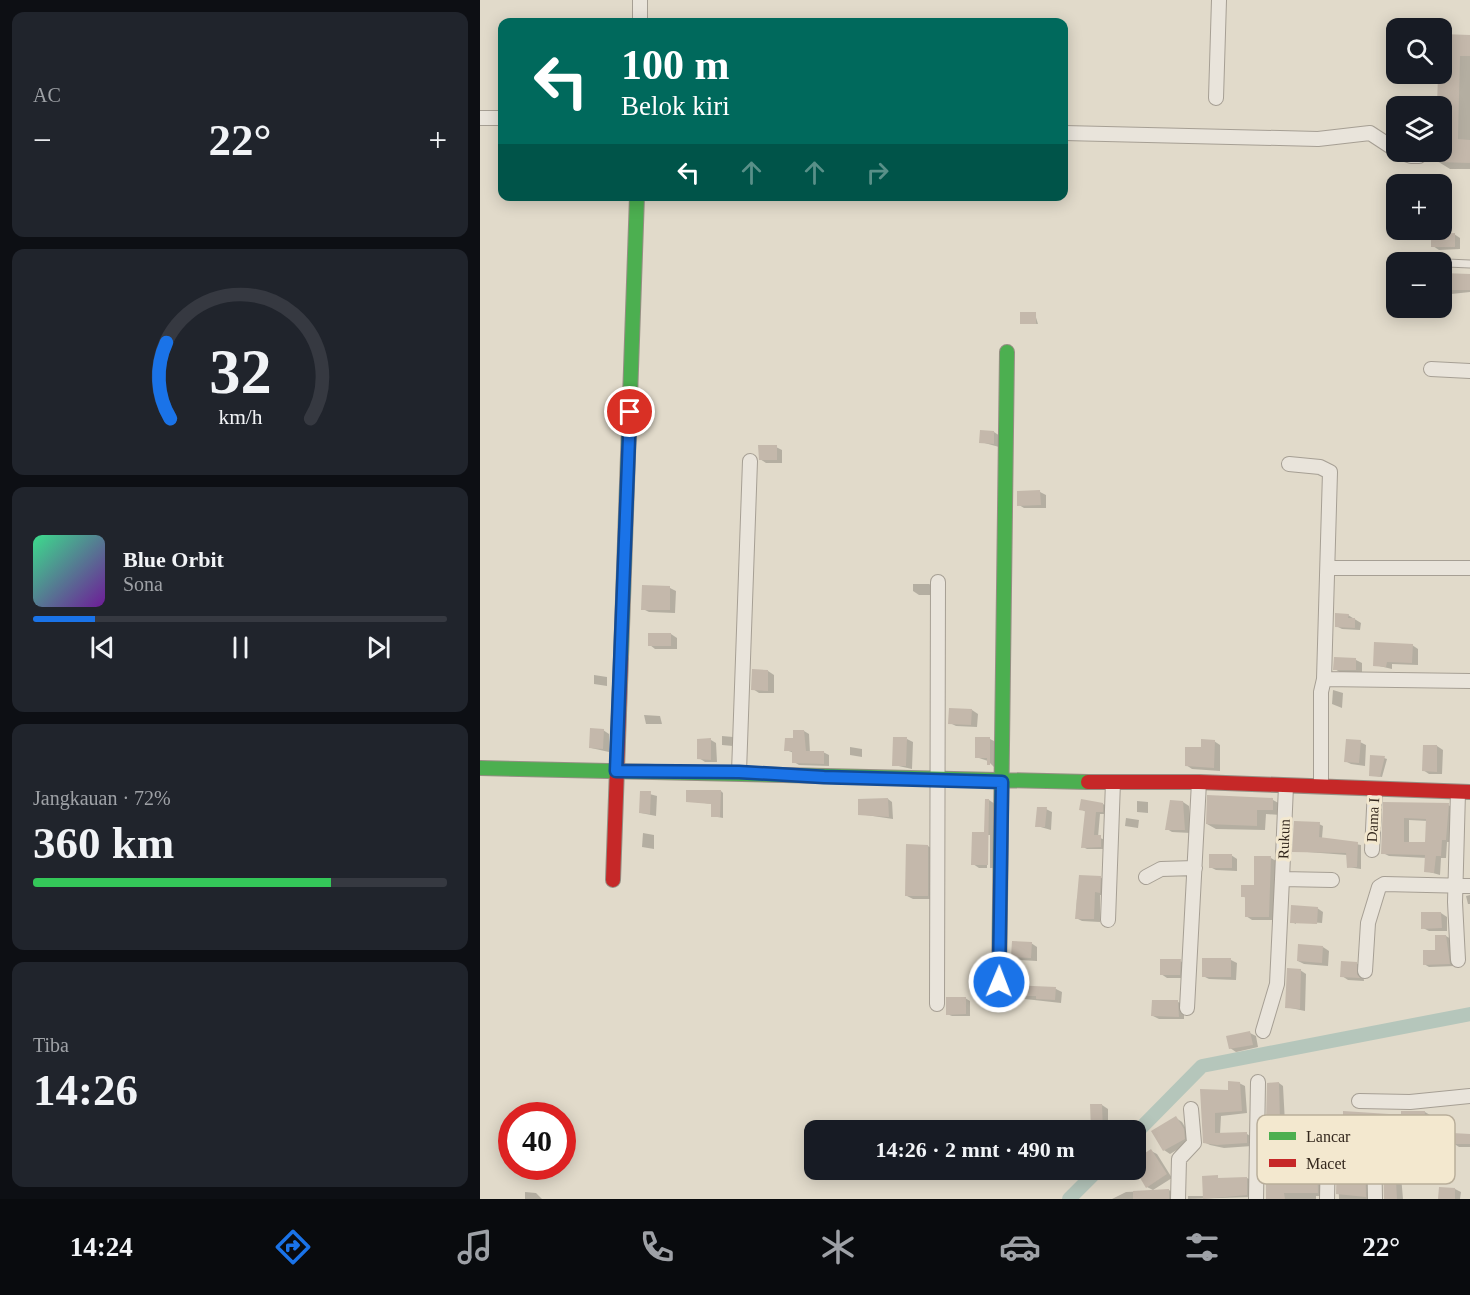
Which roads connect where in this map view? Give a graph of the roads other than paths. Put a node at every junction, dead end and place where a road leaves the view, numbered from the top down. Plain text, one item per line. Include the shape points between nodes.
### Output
1 (640, 0) edge
2 (1219, 0) edge
3 (640, 18) edge
4 (1216, 98) dead end
5 (480, 118) edge
6 (498, 118) edge
7 (1068, 133) edge
8 (1386, 143) edge
9 (638, 201) edge
10 (1452, 263) edge
11 (1470, 264) edge
12 (1007, 352) dead end
13 (1431, 369) dead end
14 (1470, 371) edge
15 (750, 462) dead end
16 (1289, 464) dead end
17 (1328, 568) junction
18 (1470, 568) edge
19 (938, 582) dead end
20 (1324, 680) junction
21 (1470, 681) edge
22 (480, 768) edge
23 (616, 771) junction
24 (739, 772) junction
25 (936, 778) junction
26 (1002, 782) junction
27 (1113, 782) junction
28 (1199, 782) junction
29 (1286, 786) junction
30 (1321, 786) junction
31 (1375, 789) junction
32 (1464, 792) edge
33 (1372, 850) dead end
34 (1195, 868) junction
35 (1146, 877) dead end
36 (613, 879) dead end
37 (1282, 879) junction
38 (1332, 880) dead end
39 (1464, 886) edge
40 (1108, 920) dead end
41 (1458, 960) dead end
42 (1365, 971) dead end
43 (999, 982) dead end
44 (937, 1004) dead end
45 (1188, 1008) dead end
46 (1263, 1030) dead end
47 (1258, 1082) dead end
48 (1470, 1095) edge
49 (1359, 1101) dead end
50 (1191, 1109) dead end
51 (1257, 1115) edge
52 (1257, 1140) edge
53 (1327, 1184) edge
54 (1375, 1184) edge
55 (1178, 1199) edge
56 (1256, 1199) edge
57 (1327, 1199) edge
58 (1375, 1199) edge

1 - 3 street
2 - 4 street
5 - 6 street
7 - 8 street via 1318,140 1366,133
9 - 23 street
10 - 11 lane
12 - 26 street
13 - 14 street
15 - 24 street
16 - 17 street via 1330,472
17 - 18 street
17 - 20 street
19 - 25 street
20 - 21 street
20 - 30 street
22 - 23 street
23 - 24 street
23 - 36 street
24 - 25 street
25 - 26 street
25 - 44 street
26 - 27 street
26 - 43 street
27 - 28 street
27 - 40 street
28 - 29 street
28 - 34 street
29 - 30 street
29 - 37 street, Rukun
30 - 31 street
31 - 32 street
31 - 33 street, Dama I
32 - 39 street
34 - 35 street via 1161,869
34 - 45 street
37 - 38 street, Rukun
37 - 46 street via 1277,984
39 - 41 street via 1455,902
39 - 42 street via 1378,886 1368,923
47 - 51 street
48 - 49 street via 1410,1102
50 - 55 street via 1194,1143 1179,1159
52 - 56 street
53 - 57 street
54 - 58 street

